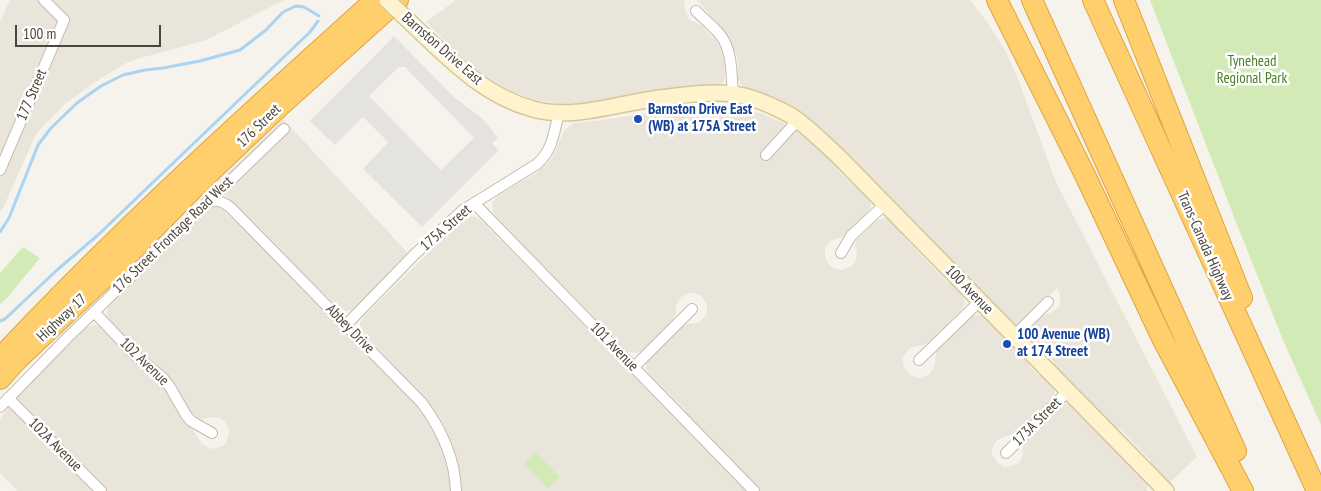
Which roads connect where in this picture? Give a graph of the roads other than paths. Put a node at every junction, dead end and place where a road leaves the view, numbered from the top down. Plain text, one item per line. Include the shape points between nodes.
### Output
1 (44, 0) edge
2 (375, 0) edge
3 (387, 0) edge
4 (398, 0) edge
5 (997, 0) edge
6 (1009, 0) edge
7 (1032, 0) edge
8 (1093, 0) edge
9 (1124, 0) edge
10 (696, 10) dead end
11 (733, 94) junction
12 (763, 103) joint
13 (559, 112) junction
14 (797, 121) junction
15 (284, 129) dead end
16 (766, 155) dead end
17 (0, 170) edge
18 (1084, 173) junction
19 (474, 203) junction
20 (205, 204) junction
21 (885, 204) junction
22 (118, 251) junction
23 (841, 253) dead end
24 (980, 301) junction
25 (1048, 302) dead end
26 (692, 309) dead end
27 (94, 312) junction
28 (346, 325) junction
29 (1014, 336) junction
30 (0, 341) edge
31 (0, 358) edge
32 (919, 360) dead end
33 (634, 367) junction
34 (0, 379) edge
35 (1068, 391) junction
36 (8, 398) junction
37 (0, 407) edge
38 (212, 433) dead end
39 (1293, 442) junction
40 (1006, 453) dead end
41 (1161, 489) edge
42 (101, 491) edge
43 (456, 491) edge
44 (754, 491) edge
45 (1243, 491) edge
46 (1254, 491) edge
47 (1316, 491) edge

1 - 17 street, 177 Street via 64,20
2 - 22 highway, 176 Street via 270,94
3 - 13 street, Barnston Drive East, bridge via 459,68 484,87 511,102 535,110
4 - 22 highway, 176 Street via 202,180
5 - 18 highway
6 - 18 highway
7 - 46 highway
8 - 39 highway, Trans-Canada Highway
9 - 39 highway via 1240,292
10 - 11 street via 721,36 728,49
11 - 12 street, Barnston Drive East
11 - 13 street, Barnston Drive East via 666,96 568,114
12 - 14 street, 100 Avenue
13 - 19 street, 175A Street via 552,143 542,160
14 - 16 street
14 - 21 street, 100 Avenue via 839,156
15 - 20 street, 176 Street Frontage Road West
18 - 45 highway via 1162,338
19 - 28 street, 175A Street via 415,254
19 - 33 street, 101 Avenue
20 - 27 street, 176 Street Frontage Road West
20 - 28 street, Abbey Drive via 214,200 226,204
21 - 23 street via 851,236
21 - 24 street, 100 Avenue
22 - 30 highway
22 - 31 highway, Highway 17
22 - 34 highway, Highway 17
24 - 29 street, 100 Avenue
24 - 32 street
25 - 29 street
26 - 33 street
27 - 36 street, 176 Street Frontage Road West
27 - 38 street, 102 Avenue via 136,356 163,378 191,421
28 - 43 street, Abbey Drive via 431,415 452,462
29 - 35 street, 100 Avenue
33 - 44 street, 101 Avenue
35 - 40 street, 173A Street
35 - 41 street, 100 Avenue
36 - 37 street, 176 Street Frontage Road West
36 - 42 street, 102A Avenue
39 - 47 highway, Trans-Canada Highway

